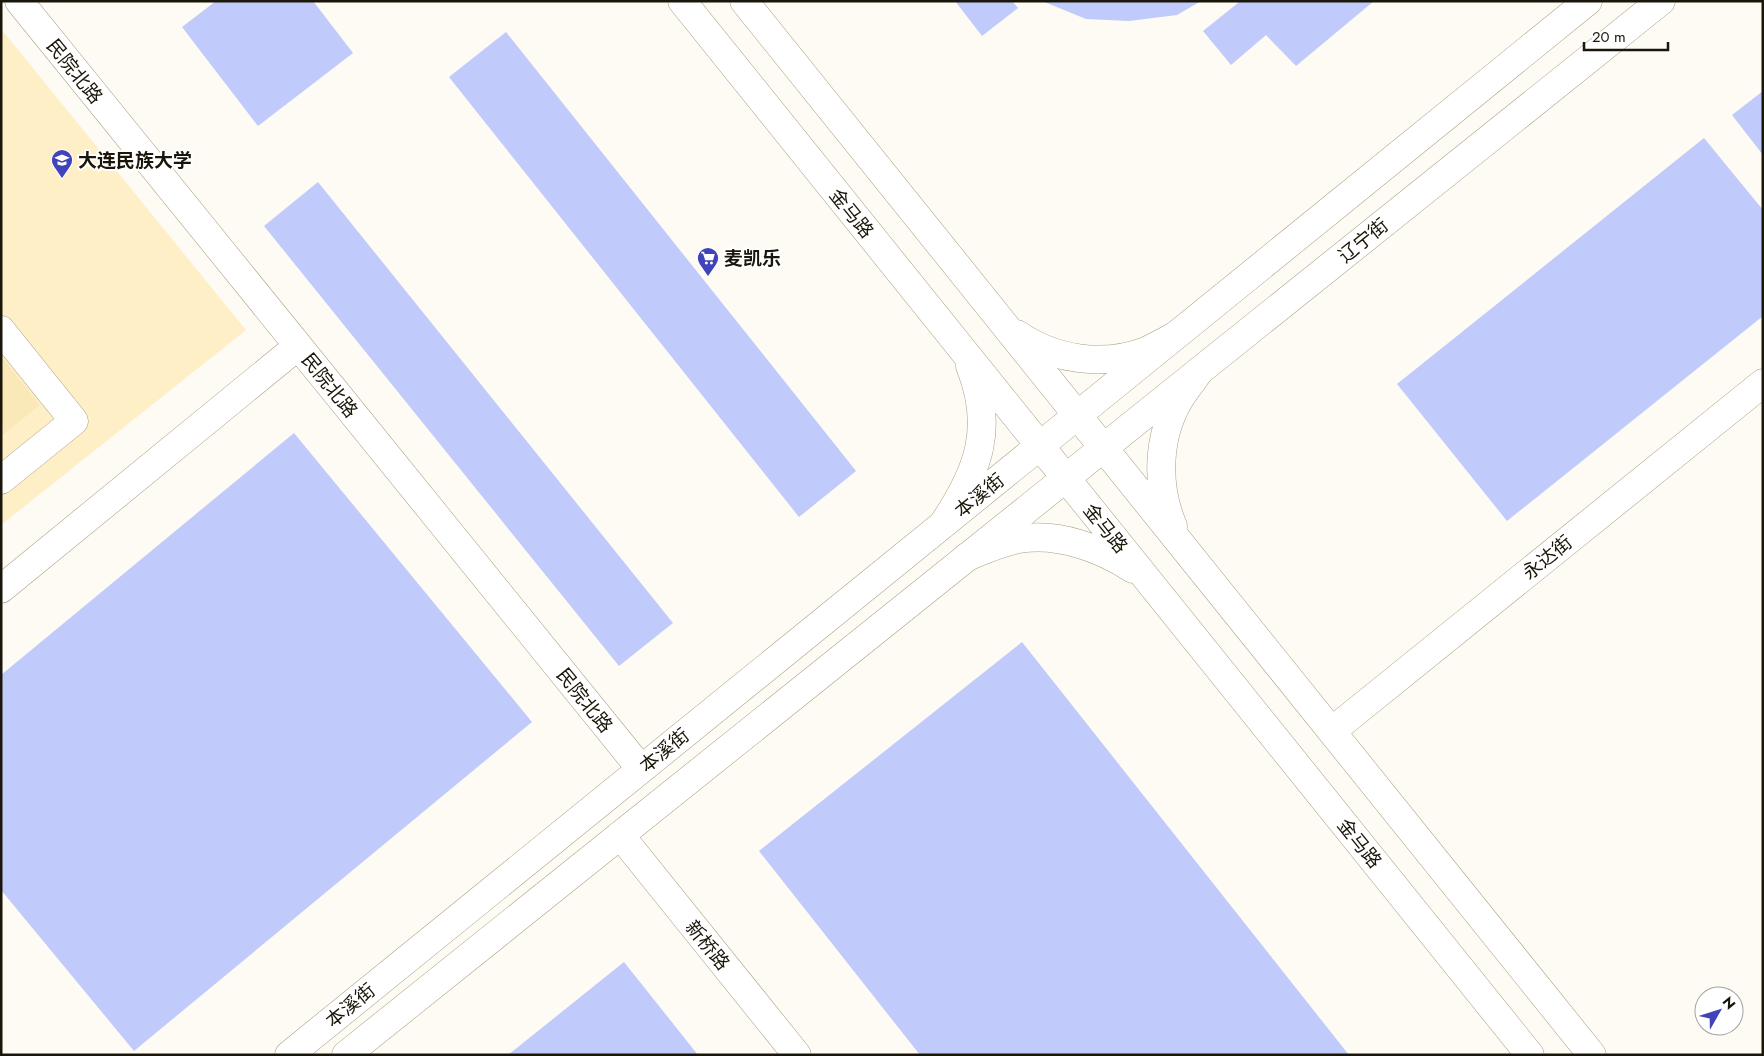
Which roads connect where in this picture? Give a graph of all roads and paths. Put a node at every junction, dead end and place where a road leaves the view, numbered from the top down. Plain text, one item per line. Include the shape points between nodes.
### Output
1 (19, 1) edge
2 (682, 1) edge
3 (744, 1) edge
4 (1588, 1) edge
5 (1661, 1) edge
6 (1005, 325) junction
7 (1, 330) edge
8 (1173, 337) junction
9 (298, 346) junction
10 (965, 353) junction
11 (1199, 371) junction
12 (1763, 383) edge
13 (1077, 415) junction
14 (1039, 446) junction
15 (1104, 448) junction
16 (1066, 478) junction
17 (1, 480) edge
18 (943, 524) junction
19 (1180, 544) junction
20 (967, 557) junction
21 (1145, 577) junction
22 (1, 589) edge
23 (1332, 731) junction
24 (641, 769) junction
25 (620, 835) junction
26 (289, 1055) edge
27 (346, 1055) edge
28 (797, 1055) edge
29 (1530, 1055) edge
30 (1592, 1055) edge

1 - 9 street, 民院北路
2 - 10 street, 金马路
3 - 6 street
4 - 8 street
5 - 11 street, 辽宁街
6 - 8 street via 1032,344 1061,356 1089,359 1146,351
6 - 13 street
7 - 17 street via 74,421
8 - 13 street
9 - 22 street
9 - 24 street, 民院北路
10 - 14 street, 金马路
10 - 18 street via 977,382 982,412 980,444 972,474
11 - 15 street, 辽宁街
11 - 19 street via 1179,400 1161,454 1161,483
12 - 23 street, 永达街
13 - 14 street
13 - 15 street
14 - 16 street, 金马路
14 - 18 street, 本溪街
15 - 16 street, 辽宁街
15 - 19 street
16 - 20 street, 本溪街
16 - 21 street, 金马路
18 - 24 street, 本溪街
19 - 23 street
20 - 21 street via 1020,539 1047,539 1082,544 1115,557
20 - 25 street, 本溪街
21 - 29 street, 金马路
23 - 30 street
24 - 26 street, 本溪街
25 - 27 street, 本溪街
25 - 28 street, 新桥路

